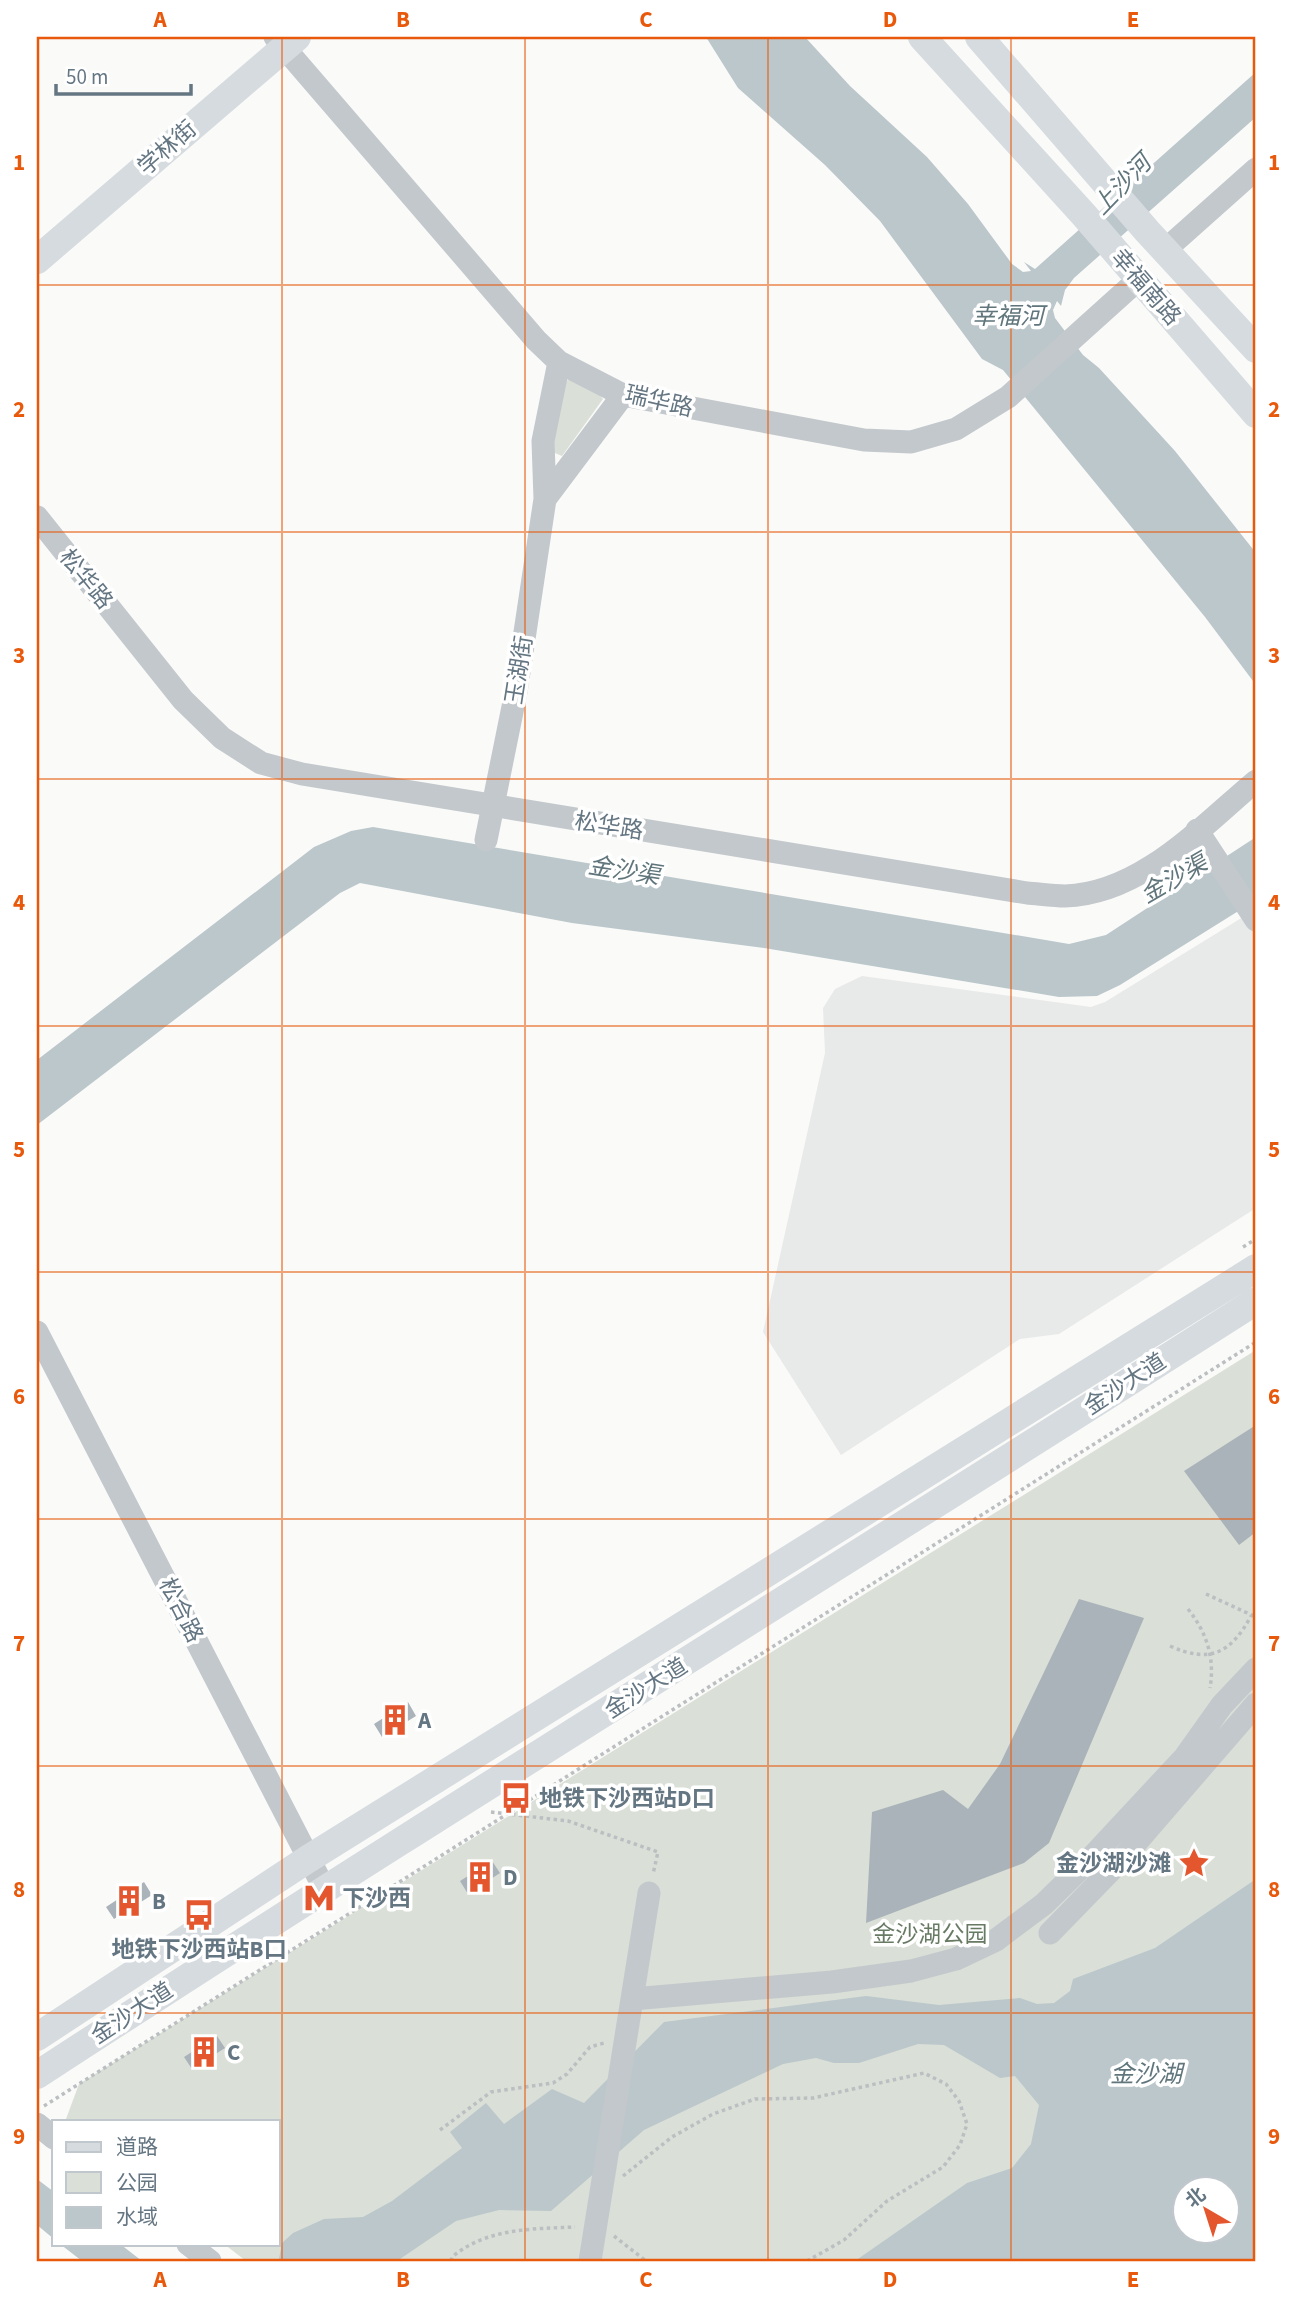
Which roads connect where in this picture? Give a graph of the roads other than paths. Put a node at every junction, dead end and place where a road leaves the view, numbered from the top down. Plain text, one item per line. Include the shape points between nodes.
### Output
1 (922, 37) edge
2 (979, 37) edge
3 (285, 40) edge
4 (1256, 169) edge
5 (1156, 240) junction
6 (37, 260) edge
7 (1139, 279) junction
8 (1256, 349) edge
9 (559, 362) junction
10 (623, 395) junction
11 (1256, 414) edge
12 (545, 499) junction
13 (37, 517) edge
14 (1256, 781) edge
15 (493, 807) junction
16 (1197, 830) junction
17 (486, 840) dead end
18 (1256, 920) edge
19 (1256, 1268) edge
20 (1256, 1301) edge
21 (37, 1332) edge
22 (1256, 1669) edge
23 (1256, 1704) edge
24 (308, 1859) junction
25 (324, 1888) junction
26 (649, 1893) road end
27 (1050, 1933) dead end
28 (632, 1999) junction
29 (37, 2036) edge
30 (37, 2075) edge
31 (37, 2124) edge
32 (52, 2136) edge
33 (191, 2246) edge
34 (210, 2261) edge
35 (590, 2261) edge

1 - 7 main road, 幸福南路
2 - 5 main road, 幸福南路
3 - 6 main road, 学林街
3 - 9 street, 瑞华路
4 - 5 street
5 - 8 main road, 幸福南路
7 - 10 street, 瑞华路 via 1008,397 956,429 911,442 864,440
7 - 11 main road, 幸福南路
9 - 10 street, 瑞华路
9 - 12 street, 玉湖街 via 543,441
10 - 12 street, 玉湖街
12 - 15 street, 玉湖街 via 516,692
13 - 15 street, 松华路 via 183,700 261,763
14 - 16 street, 松华路
15 - 16 street, 松华路 via 1067,896 1106,887 1153,866
15 - 17 street, 玉湖街
16 - 18 street
19 - 24 main road, 金沙大道
20 - 25 main road, 金沙大道
21 - 24 street, 松合路
22 - 28 street via 1222,1705 1185,1757 1089,1860 1044,1904 996,1940 956,1959 911,1971
23 - 27 street via 1131,1849
24 - 25 street, 松合路
24 - 29 main road, 金沙大道
25 - 30 main road, 金沙大道
26 - 28 street
28 - 35 street
31 - 32 street
33 - 34 street

